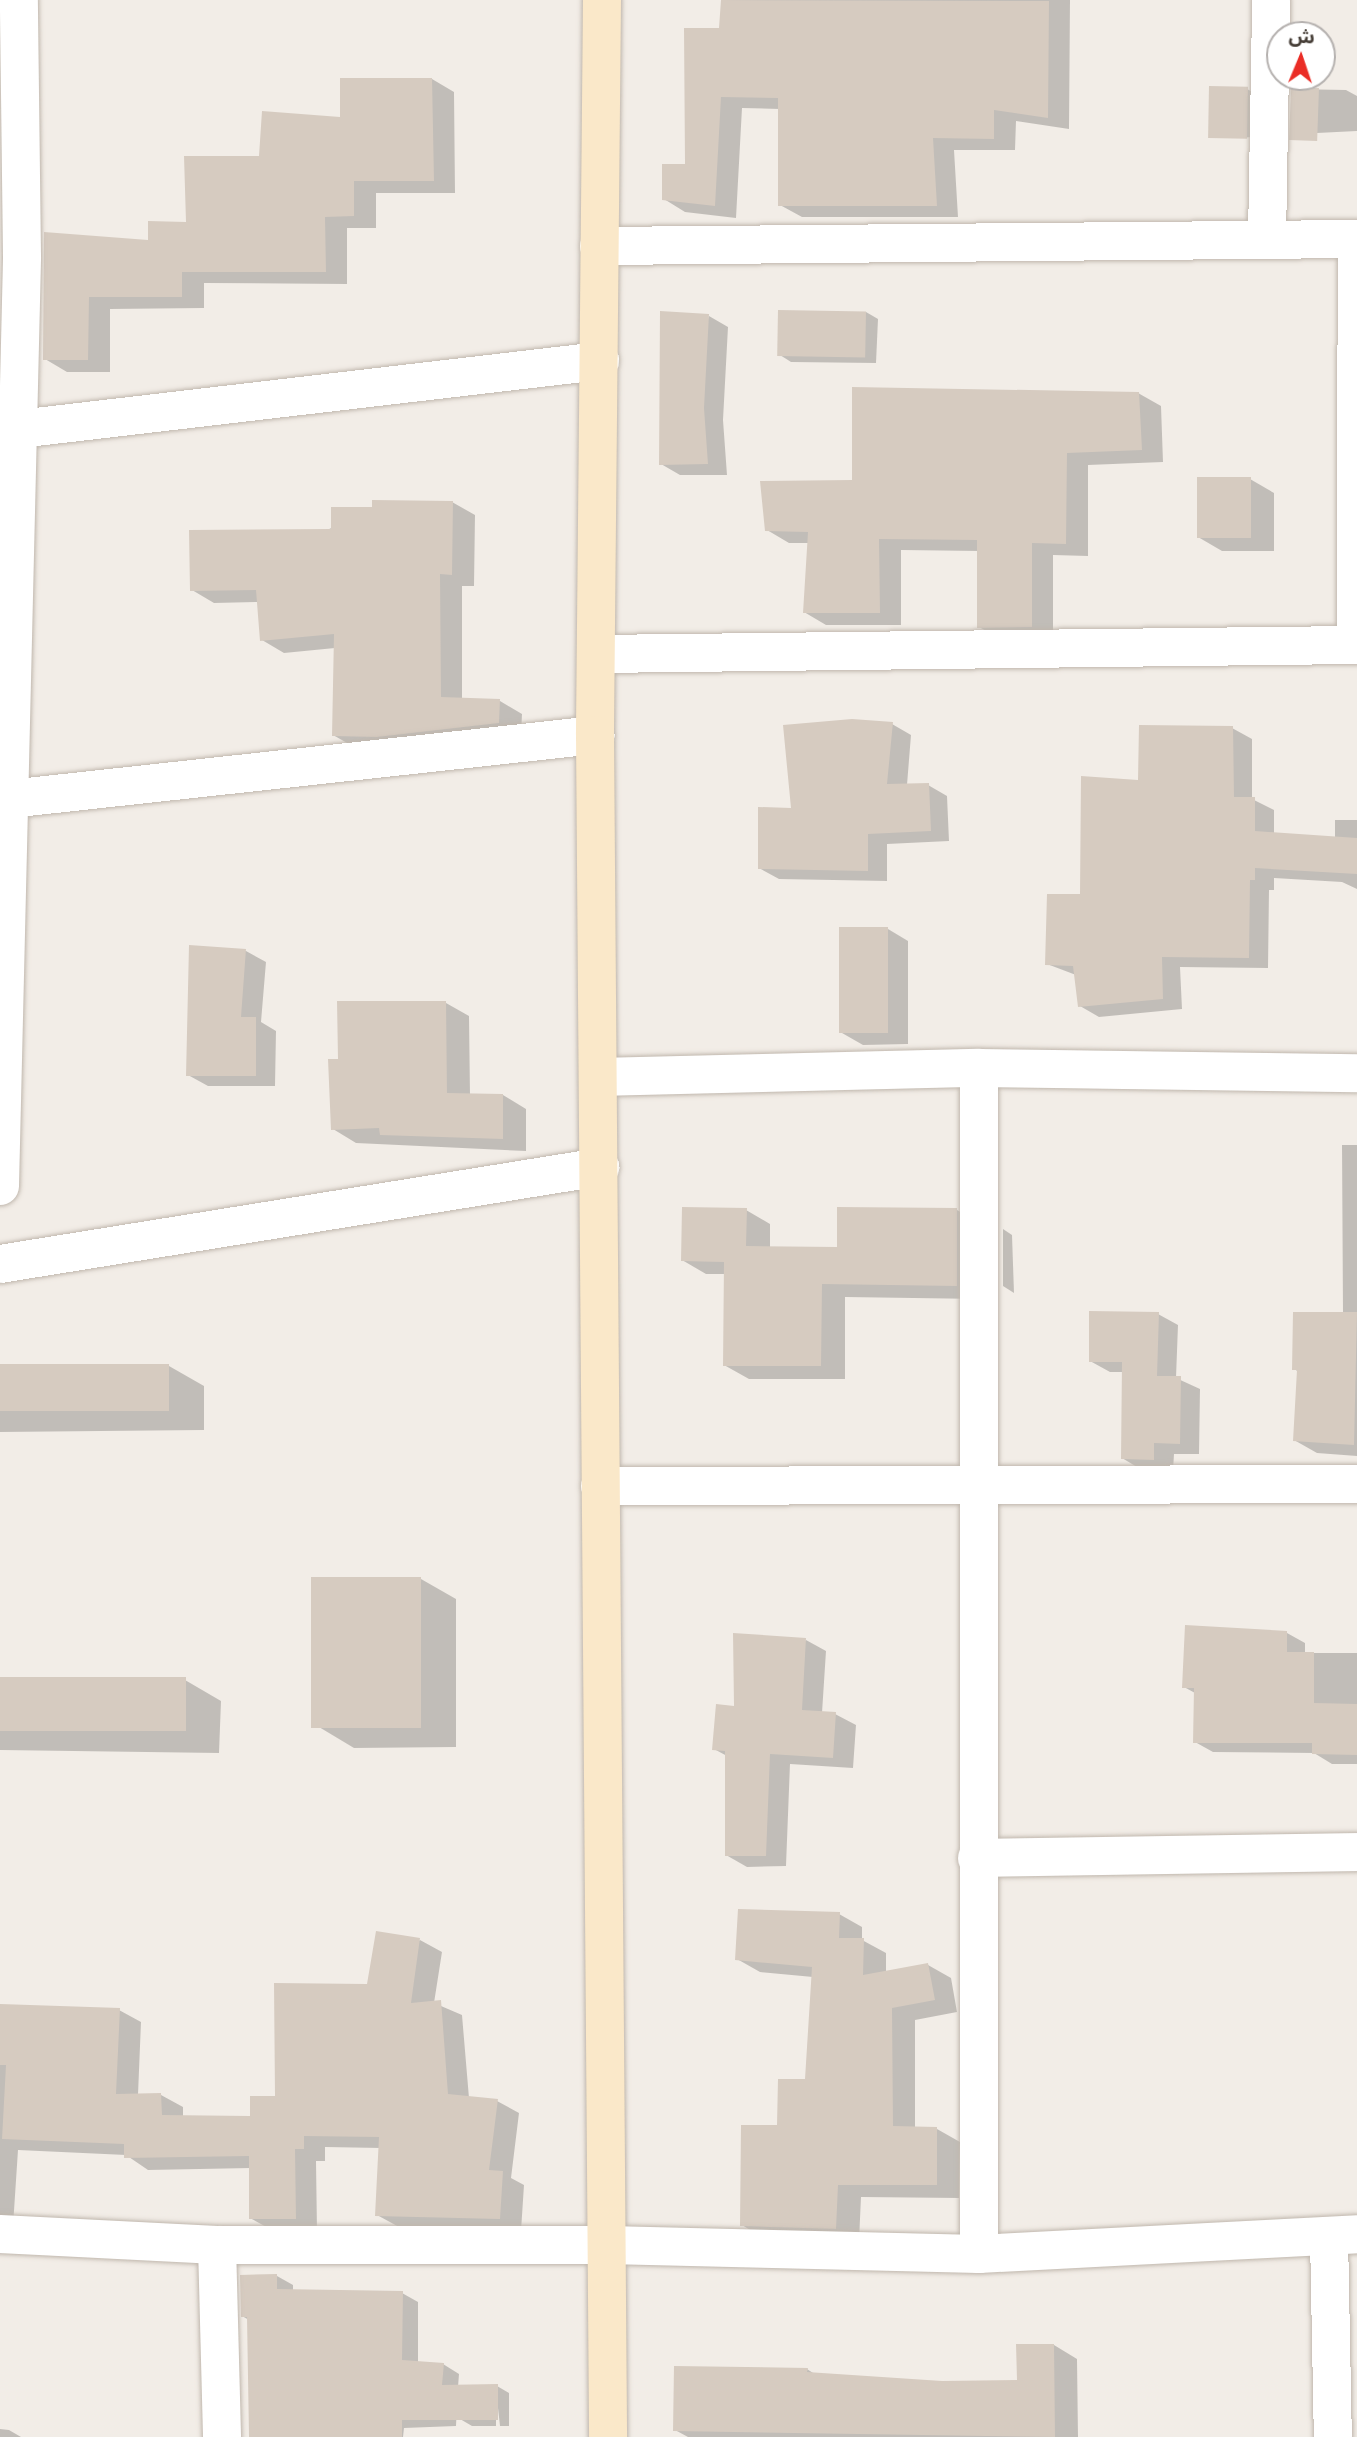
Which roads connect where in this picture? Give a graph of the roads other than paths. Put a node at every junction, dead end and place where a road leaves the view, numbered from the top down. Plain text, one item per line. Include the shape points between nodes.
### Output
1 (19, 0) edge
2 (602, 0) edge
3 (1271, 0) edge
4 (1267, 239) junction
5 (1357, 239) edge
6 (599, 246) junction
7 (11, 258) edge
8 (600, 361) junction
9 (19, 429) junction
10 (1357, 645) edge
11 (596, 654) junction
12 (595, 736) junction
13 (3, 799) edge
14 (979, 1068) junction
15 (1357, 1073) edge
16 (598, 1077) junction
17 (600, 1167) junction
18 (0, 1186) edge
19 (0, 1264) edge
20 (1357, 1484) edge
21 (600, 1486) junction
22 (976, 1486) junction
23 (1357, 1852) edge
24 (977, 1858) junction
25 (0, 2234) edge
26 (1343, 2235) edge
27 (217, 2245) junction
28 (608, 2245) junction
29 (979, 2255) junction
30 (222, 2437) edge
31 (608, 2437) edge
32 (1333, 2437) edge

1 - 7 street
2 - 6 street
3 - 4 street
4 - 5 street
4 - 6 street
5 - 10 street
6 - 8 street
7 - 9 street
8 - 9 street
8 - 11 street
9 - 13 street
10 - 11 street
11 - 12 street
12 - 13 street
12 - 16 street
13 - 18 street
14 - 15 street
14 - 16 street
14 - 22 street
16 - 17 street
17 - 19 street
17 - 21 street
20 - 22 street
21 - 22 street
21 - 28 street
22 - 24 street
23 - 24 street
24 - 29 street
25 - 27 street
26 - 29 street
26 - 32 street
27 - 28 street
27 - 30 street
28 - 29 street
28 - 31 street

